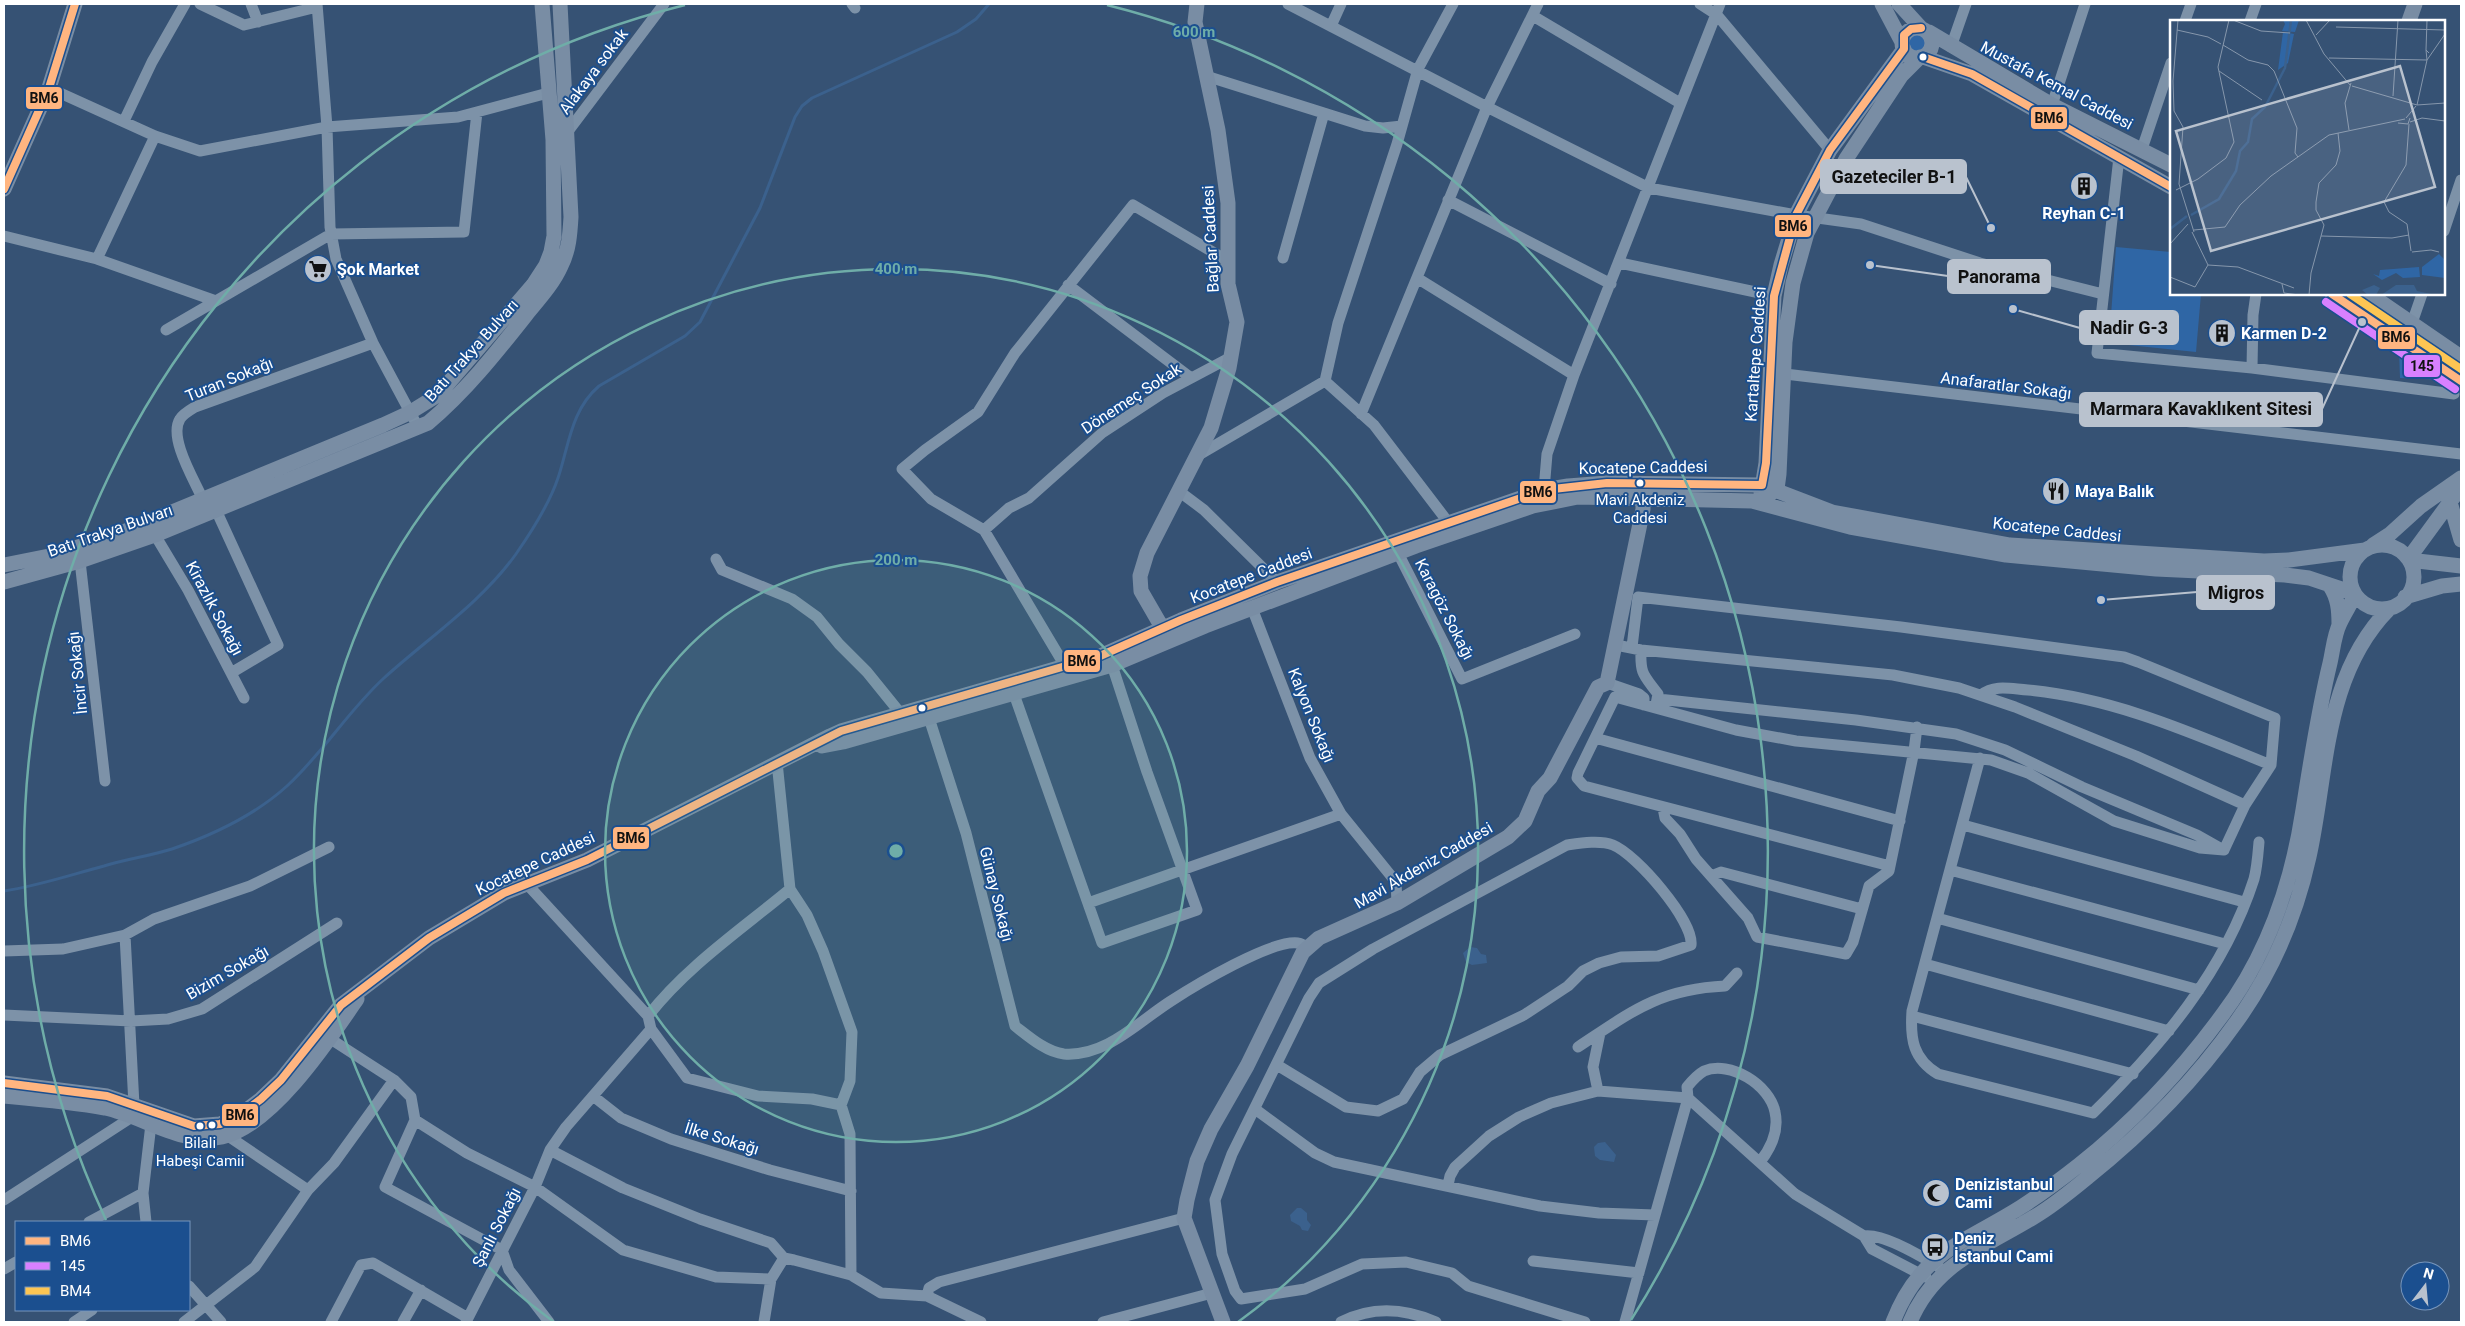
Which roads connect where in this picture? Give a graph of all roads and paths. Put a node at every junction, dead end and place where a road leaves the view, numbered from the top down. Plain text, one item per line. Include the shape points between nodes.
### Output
1 (75, 4) edge
2 (185, 4) edge
3 (200, 4) edge
4 (251, 4) edge
5 (542, 4) edge
6 (560, 4) edge
7 (664, 4) edge
8 (1197, 4) edge
9 (1288, 4) edge
10 (1340, 4) edge
11 (1453, 4) edge
12 (1538, 4) edge
13 (1700, 4) edge
14 (1882, 4) edge
15 (1899, 4) edge
16 (1966, 4) edge
17 (2085, 4) edge
18 (2191, 4) edge
19 (2256, 4) edge
20 (2405, 4) edge
21 (2415, 4) edge
22 (317, 5) edge
23 (1718, 9) edge
24 (1533, 16) junction
25 (2185, 20) edge
26 (2250, 20) edge
27 (2399, 20) edge
28 (2409, 20) edge
29 (258, 22) junction
30 (1331, 26) junction
31 (1925, 30) junction
32 (1903, 45) junction
33 (1951, 47) junction
34 (1921, 57) junction
35 (2170, 66) edge
36 (1418, 69) junction
37 (1206, 76) junction
38 (49, 88) junction
39 (548, 93) junction
40 (1680, 103) junction
41 (2052, 105) junction
42 (1487, 107) junction
43 (476, 112) junction
44 (1324, 113) junction
45 (124, 120) junction
46 (1402, 126) junction
47 (326, 127) junction
48 (566, 134) junction
49 (155, 136) junction
50 (2142, 149) junction
51 (1830, 150) junction
52 (2118, 157) junction
53 (2170, 164) edge
54 (2461, 180) edge
55 (2170, 186) edge
56 (1649, 188) junction
57 (4, 189) edge
58 (1448, 200) junction
59 (1796, 215) junction
60 (1814, 217) junction
61 (2445, 228) edge
62 (331, 234) junction
63 (4, 236) edge
64 (1283, 258) dead end
65 (97, 259) junction
66 (1228, 261) junction
67 (1620, 263) junction
68 (1417, 278) junction
69 (1611, 284) junction
70 (1068, 285) junction
71 (2103, 294) junction
72 (2256, 295) edge
73 (2333, 295) edge
74 (2370, 295) edge
75 (2422, 295) edge
76 (1774, 296) junction
77 (216, 301) junction
78 (2412, 323) junction
79 (166, 330) dead end
80 (373, 343) junction
81 (1231, 357) junction
82 (2461, 357) edge
83 (2252, 368) junction
84 (1785, 374) junction
85 (1574, 375) junction
86 (1191, 378) junction
87 (1325, 380) junction
88 (2458, 388) edge
89 (409, 413) junction
90 (1361, 414) junction
91 (418, 427) junction
92 (2461, 454) edge
93 (1197, 456) junction
94 (2461, 478) edge
95 (1769, 487) junction
96 (2461, 487) edge
97 (1544, 490) junction
98 (1643, 491) junction
99 (1180, 492) junction
100 (203, 500) junction
101 (1760, 502) junction
102 (2450, 502) junction
103 (216, 510) junction
104 (1448, 522) junction
105 (984, 530) junction
106 (155, 535) junction
107 (2461, 540) edge
108 (2368, 548) junction
109 (1398, 553) junction
110 (716, 559) dead end
111 (2409, 559) junction
112 (80, 561) junction
113 (4, 565) edge
114 (2461, 566) edge
115 (4, 582) edge
116 (1276, 582) junction
117 (2461, 584) edge
118 (2330, 586) junction
119 (2354, 594) junction
120 (2405, 597) junction
121 (1252, 608) junction
122 (2390, 609) junction
123 (2338, 625) junction
124 (1166, 634) junction
125 (1575, 634) dead end
126 (1616, 645) junction
127 (1636, 648) junction
128 (1112, 665) junction
129 (1065, 666) junction
130 (231, 673) junction
131 (1607, 683) junction
132 (1014, 694) junction
133 (1981, 695) junction
134 (244, 698) dead end
135 (1652, 704) junction
136 (901, 714) junction
137 (930, 718) junction
138 (1917, 727) junction
139 (1595, 738) junction
140 (809, 748) junction
141 (1914, 752) junction
142 (1980, 758) junction
143 (777, 762) junction
144 (2271, 765) junction
145 (105, 781) dead end
146 (2245, 805) junction
147 (1663, 808) junction
148 (1341, 814) junction
149 (1900, 821) junction
150 (1963, 825) junction
151 (2259, 842) dead end
152 (329, 847) dead end
153 (2224, 850) junction
154 (1890, 866) junction
155 (1182, 870) junction
156 (1950, 870) junction
157 (1711, 876) junction
158 (526, 883) junction
159 (790, 889) junction
160 (1087, 900) junction
161 (2244, 902) junction
162 (1397, 904) junction
163 (1862, 909) junction
164 (1937, 918) junction
165 (337, 923) dead end
166 (125, 935) junction
167 (2225, 944) junction
168 (1308, 947) junction
169 (4, 951) edge
170 (1925, 964) junction
171 (1737, 973) dead end
172 (2199, 990) junction
173 (4, 1015) edge
174 (648, 1016) junction
175 (1912, 1016) junction
176 (131, 1021) junction
177 (651, 1029) junction
178 (2169, 1031) junction
179 (1600, 1033) junction
180 (324, 1034) junction
181 (1578, 1047) dead end
182 (1277, 1065) junction
183 (2132, 1074) junction
184 (394, 1080) junction
185 (4, 1083) edge
186 (1598, 1091) junction
187 (4, 1096) edge
188 (593, 1096) junction
189 (1688, 1098) junction
190 (841, 1105) junction
191 (1255, 1109) junction
192 (133, 1111) junction
193 (152, 1118) junction
194 (415, 1120) junction
195 (214, 1126) junction
196 (228, 1136) junction
197 (550, 1150) junction
198 (1760, 1162) junction
199 (1448, 1185) junction
200 (535, 1187) junction
201 (308, 1190) junction
202 (851, 1191) junction
203 (143, 1193) junction
204 (4, 1200) edge
205 (1655, 1216) junction
206 (1184, 1218) junction
207 (91, 1221) edge
208 (146, 1221) edge
209 (1864, 1236) junction
210 (502, 1250) junction
211 (784, 1258) junction
212 (1533, 1261) dead end
213 (1932, 1262) junction
214 (15, 1263) edge
215 (4, 1269) edge
216 (1639, 1272) junction
217 (851, 1275) junction
218 (1934, 1276) junction
219 (771, 1279) junction
220 (190, 1287) edge
221 (421, 1290) junction
222 (1212, 1293) junction
223 (927, 1296) junction
224 (206, 1308) junction
225 (90, 1311) edge
226 (467, 1320) edge
227 (74, 1322) edge
228 (184, 1322) edge
229 (221, 1322) edge
230 (331, 1322) edge
231 (404, 1322) edge
232 (549, 1322) edge
233 (764, 1322) edge
234 (980, 1322) edge
235 (1103, 1322) edge
236 (1223, 1322) edge
237 (1341, 1322) edge
238 (1436, 1322) edge
239 (1584, 1322) edge
240 (1625, 1322) edge
241 (1893, 1322) edge
242 (1910, 1322) edge

1 - 38 main road
2 - 45 street
3 - 29 street via 244,25
4 - 29 street
5 - 39 main road, Batı Trakya Bulvarı
6 - 48 main road, Batı Trakya Bulvarı
7 - 48 street, Alakaya sokak
8 - 37 main road, Bağlar Caddesi via 1195,22
9 - 30 street
10 - 30 street
11 - 36 street
12 - 24 street
13 - 23 street
14 - 32 main road
15 - 31 main road, Mustafa Kemal Caddesi
16 - 33 street
17 - 41 street
18 - 25 street
19 - 26 street
20 - 27 main road
21 - 28 main road
22 - 29 street
22 - 47 street
23 - 40 street
23 - 51 street
24 - 40 street
24 - 42 street
30 - 36 street
31 - 32 main road via 1907,31
31 - 33 main road, Mustafa Kemal Caddesi
31 - 34 main road via 1932,46
32 - 34 main road via 1909,56
32 - 51 main road, Kartaltepe Caddesi
33 - 41 main road, Mustafa Kemal Caddesi
34 - 52 main road, Mustafa Kemal Caddesi via 1972,74
34 - 60 main road, Kartaltepe Caddesi via 1900,76 1846,159
35 - 50 street
36 - 42 street
36 - 46 street
37 - 44 street
37 - 66 main road, Bağlar Caddesi via 1218,130 1228,203
38 - 45 street
38 - 57 main road
39 - 43 street
39 - 89 main road, Batı Trakya Bulvarı via 553,140 554,236 546,265 533,286 438,395
40 - 56 street
41 - 50 main road, Mustafa Kemal Caddesi
42 - 56 street
42 - 58 street
43 - 47 street via 458,117
43 - 62 street via 464,232
44 - 46 street via 1365,126
44 - 64 street
45 - 49 street
46 - 87 street via 1338,324
47 - 49 street via 200,151
47 - 62 street
48 - 91 main road, Batı Trakya Bulvarı via 571,217 569,243 562,264 553,281 512,334 448,406
49 - 65 street
50 - 53 main road, Mustafa Kemal Caddesi
51 - 59 main road, Kartaltepe Caddesi
52 - 55 main road, Mustafa Kemal Caddesi
52 - 71 street
54 - 61 street
56 - 59 street
56 - 67 street
58 - 68 street
58 - 69 street
59 - 60 street
59 - 76 main road, Kartaltepe Caddesi
60 - 71 street via 1861,224 1980,263
60 - 84 main road, Kartaltepe Caddesi via 1793,283 1785,342
62 - 77 street
62 - 80 street via 336,259
63 - 65 street
65 - 77 street
66 - 70 street via 1133,204
66 - 81 main road, Bağlar Caddesi via 1228,284 1237,322
67 - 69 street
67 - 76 street
68 - 85 street
68 - 90 street
69 - 85 street
70 - 86 street
70 - 105 street via 1015,353 978,412 902,469 931,498
71 - 83 street via 2097,353
72 - 83 street
73 - 88 main road
74 - 78 main road
75 - 78 street
76 - 95 main road, Kartaltepe Caddesi via 1766,463
77 - 79 street
78 - 82 main road
80 - 89 street
80 - 100 street, Turan Sokağı via 187,412 180,419 176,431 179,446
81 - 86 street, Dönemeç Sokak
81 - 93 main road, Bağlar Caddesi via 1211,428
83 - 88 street
84 - 92 street, Anafaratlar Sokağı
84 - 95 main road, Kartaltepe Caddesi via 1781,456
85 - 97 street via 1547,454
86 - 105 street, Dönemeç Sokak via 1102,433 1029,498 1009,508
87 - 90 street
87 - 93 street
89 - 91 street
89 - 100 main road, Batı Trakya Bulvarı
90 - 104 street via 1374,425
91 - 103 main road, Batı Trakya Bulvarı
93 - 99 main road, Bağlar Caddesi
94 - 108 main road
95 - 98 main road, Kocatepe Caddesi
95 - 101 main road
95 - 108 main road, Kocatepe Caddesi via 1825,510 2010,545 2264,561
96 - 102 main road
97 - 98 main road, Kocatepe Caddesi via 1588,484
97 - 104 main road, Kocatepe Caddesi
98 - 101 main road, Kocatepe Caddesi
98 - 109 main road, Kocatepe Caddesi via 1552,501
98 - 126 main road
99 - 116 street via 1204,510
99 - 124 main road, Bağlar Caddesi via 1147,553 1140,576 1141,591
100 - 113 main road, Batı Trakya Bulvarı via 54,555
101 - 118 main road, Kocatepe Caddesi via 1850,527 2006,555 2156,569 2285,575 2309,578
102 - 107 main road
102 - 111 main road
103 - 106 main road, Batı Trakya Bulvarı
103 - 130 street via 278,645
104 - 116 main road, Kocatepe Caddesi
105 - 129 street
106 - 112 main road, Batı Trakya Bulvarı
106 - 130 street, Kirazlık Sokağı
108 - 111 main road via 2388,545
108 - 119 main road via 2354,563 2351,573
109 - 121 main road, Kocatepe Caddesi
109 - 125 street, Karagöz Sokağı via 1462,679
110 - 136 street via 722,570 792,599 817,617
111 - 114 main road
111 - 120 main road via 2414,574
112 - 115 main road, Batı Trakya Bulvarı
112 - 145 street, İncir Sokağı
116 - 124 main road, Kocatepe Caddesi
117 - 120 main road
118 - 119 main road, Kocatepe Caddesi
118 - 123 main road via 2339,610
119 - 122 main road via 2372,609
119 - 123 main road
120 - 122 main road
121 - 124 main road, Kocatepe Caddesi
121 - 148 street, Kalyon Sokağı via 1310,758
122 - 218 main road via 2364,639 2341,690 2326,744 2309,858 2296,905 2265,977 2237,1021 2176,1094 2114,1156 2042,1212
123 - 213 main road via 2287,883 2269,932 2245,982 2195,1050 2157,1093 2082,1163 2027,1203 1957,1243
124 - 128 main road, Kocatepe Caddesi
124 - 129 main road, Kocatepe Caddesi
126 - 127 street
126 - 131 main road
127 - 133 street via 1893,675
127 - 135 street via 1645,680 1658,694
127 - 144 street via 1638,597 2124,657 2275,718
128 - 132 main road, Kocatepe Caddesi
128 - 155 street
129 - 136 main road, Kocatepe Caddesi
130 - 134 street, Kirazlık Sokağı
131 - 135 street via 1639,694
131 - 162 main road, Mavi Akdeniz Caddesi via 1598,687 1585,706 1550,778 1538,791 1524,821 1508,837
132 - 137 main road, Kocatepe Caddesi
132 - 160 street
133 - 144 street via 1989,689 2000,688 2065,694 2133,710
133 - 146 street via 2136,756
135 - 138 street
135 - 139 street via 1615,697
135 - 141 street via 1736,730 1796,741
136 - 140 main road, Kocatepe Caddesi via 841,731
137 - 140 main road, Kocatepe Caddesi
137 - 168 street, Günay Sokağı via 966,833 1015,1026 1036,1043 1062,1054 1087,1053 1106,1046 1172,1000 1245,959 1281,944 1298,943
138 - 141 street
138 - 153 street via 1956,734 2005,750
139 - 147 street via 1578,772 1580,783
139 - 149 street
140 - 143 main road, Kocatepe Caddesi
141 - 142 street
141 - 149 street
142 - 150 street
142 - 153 street via 2028,774 2114,821 2200,848
143 - 158 main road, Kocatepe Caddesi via 587,860
143 - 159 street
144 - 146 street
146 - 153 street
147 - 154 street
147 - 157 street via 1665,818
148 - 155 street
148 - 162 street, Kalyon Sokağı via 1396,882
149 - 154 street
150 - 156 street
150 - 161 street
151 - 161 street via 2254,878
152 - 166 street via 250,886 154,919
154 - 163 street via 1885,875 1869,886
155 - 160 street via 1091,902
155 - 160 street via 1197,910 1102,943
156 - 164 street
156 - 167 street
157 - 163 street via 1721,872
157 - 163 street via 1748,918 1757,937 1846,954 1853,942
158 - 174 street
158 - 180 main road, Kocatepe Caddesi via 490,900 429,938 341,1005
159 - 174 street via 725,940 660,1000
159 - 190 street via 807,915 823,951 852,1032 850,1081
161 - 167 street
162 - 168 main road, Mavi Akdeniz Caddesi via 1319,938
164 - 170 street
164 - 172 street
165 - 176 street, Bizim Sokağı via 202,1009 168,1019
166 - 169 street via 63,948
166 - 176 street
167 - 172 street
168 - 206 main road, Mavi Akdeniz Caddesi via 1211,1129 1197,1161
170 - 175 street
170 - 178 street
171 - 179 street via 1726,986 1684,990 1660,997
172 - 178 street
173 - 176 street, Bizim Sokağı
174 - 177 street
175 - 183 street
175 - 183 street via 1912,1045 1919,1058 1938,1074 2094,1113
176 - 192 street
177 - 188 street, Şanlı Sokağı
177 - 190 street via 687,1078 758,1096 812,1098
178 - 183 street
179 - 181 street
179 - 186 street via 1593,1067
180 - 184 street
180 - 195 main road, Kocatepe Caddesi via 261,1099 240,1115
180 - 196 main road, Kocatepe Caddesi via 283,1096 248,1125
182 - 182 street via 1319,983 1374,949 1567,845 1586,842 1612,845 1630,856 1677,910 1692,938 1691,945 1682,950 1658,956 1621,957 1583,971 1568,986 1524,1016 1440,1055 1420,1072 1403,1099 1378,1111 1346,1107
182 - 191 street
184 - 194 street via 411,1097
184 - 201 street via 334,1163
185 - 192 main road, Kocatepe Caddesi via 107,1096
186 - 189 street
186 - 199 street via 1551,1103 1489,1136 1455,1167
187 - 192 main road, Kocatepe Caddesi
188 - 197 street, Şanlı Sokağı
188 - 202 street, İlke Sokağı via 621,1118 671,1139
189 - 198 street
189 - 198 street via 1687,1087 1704,1071 1724,1069 1739,1073 1768,1095 1775,1111 1775,1131 1770,1148
189 - 205 street
190 - 202 street via 850,1134
191 - 199 street via 1315,1153 1334,1162
191 - 239 street via 1232,1154 1215,1200 1222,1254 1235,1291 1242,1300 1305,1289 1362,1264 1406,1262 1452,1274 1468,1286
192 - 193 main road, Kocatepe Caddesi
192 - 204 street
193 - 195 main road, Kocatepe Caddesi via 194,1126
193 - 196 main road, Kocatepe Caddesi via 197,1138
193 - 203 street
194 - 200 street via 467,1153
194 - 210 street via 385,1187
195 - 196 main road
196 - 201 street
197 - 200 street, Şanlı Sokağı
197 - 211 street via 623,1188 771,1243
198 - 209 street via 1795,1194
199 - 205 street via 1540,1206
200 - 210 street, Şanlı Sokağı
200 - 219 street via 623,1250 716,1277
201 - 224 street via 255,1267
202 - 217 street
203 - 207 street
203 - 208 street
205 - 216 street
206 - 222 main road
206 - 223 street via 939,1282 929,1288
209 - 213 street via 1877,1236
209 - 218 street via 1872,1249
210 - 226 street, Şanlı Sokağı
210 - 232 street via 509,1270
211 - 217 street
211 - 219 street
212 - 216 street
213 - 218 main road
214 - 215 street
216 - 240 street
217 - 223 street via 881,1293
218 - 241 main road via 1906,1296
218 - 242 main road
219 - 233 street
220 - 224 street
221 - 226 street
221 - 230 street via 373,1263 361,1265
221 - 231 street
222 - 235 street
222 - 236 main road
223 - 234 street
224 - 228 street
224 - 229 street
225 - 227 street
237 - 238 street via 1352,1316 1385,1309

